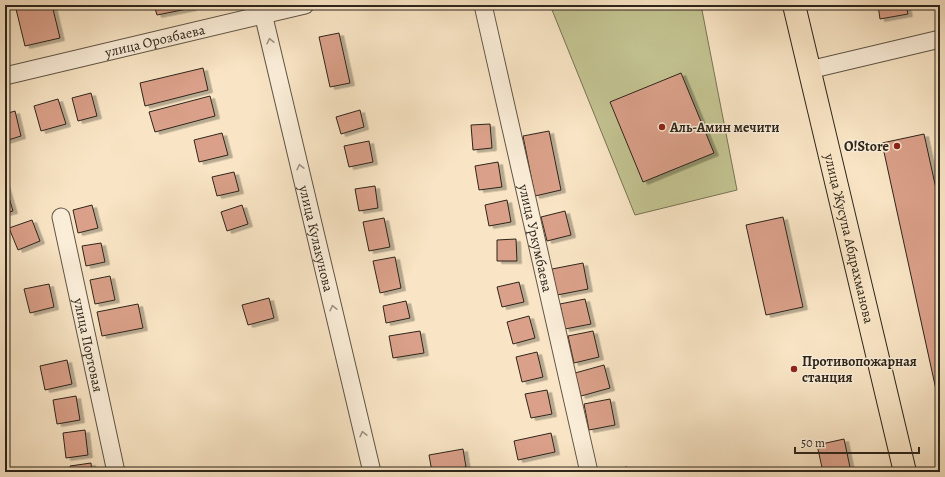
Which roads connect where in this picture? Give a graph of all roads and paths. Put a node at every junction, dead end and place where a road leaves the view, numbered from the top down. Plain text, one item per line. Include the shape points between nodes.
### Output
1 (305, 5) edge
2 (483, 5) edge
3 (794, 5) edge
4 (262, 10) edge
5 (940, 39) edge
6 (809, 70) junction
7 (5, 76) edge
8 (61, 217) dead end
9 (116, 472) edge
10 (372, 472) edge
11 (589, 472) edge
12 (905, 472) edge

1 - 4 street, улица Орозбаева
2 - 11 street, улица Уркумбаева
3 - 6 highway, улица Жусупа Абдрахманова
4 - 7 street, улица Орозбаева
10 -> 4 street, улица Кулакунова
5 - 6 street
6 - 12 highway, улица Жусупа Абдрахманова
8 - 9 street, улица Портовая

